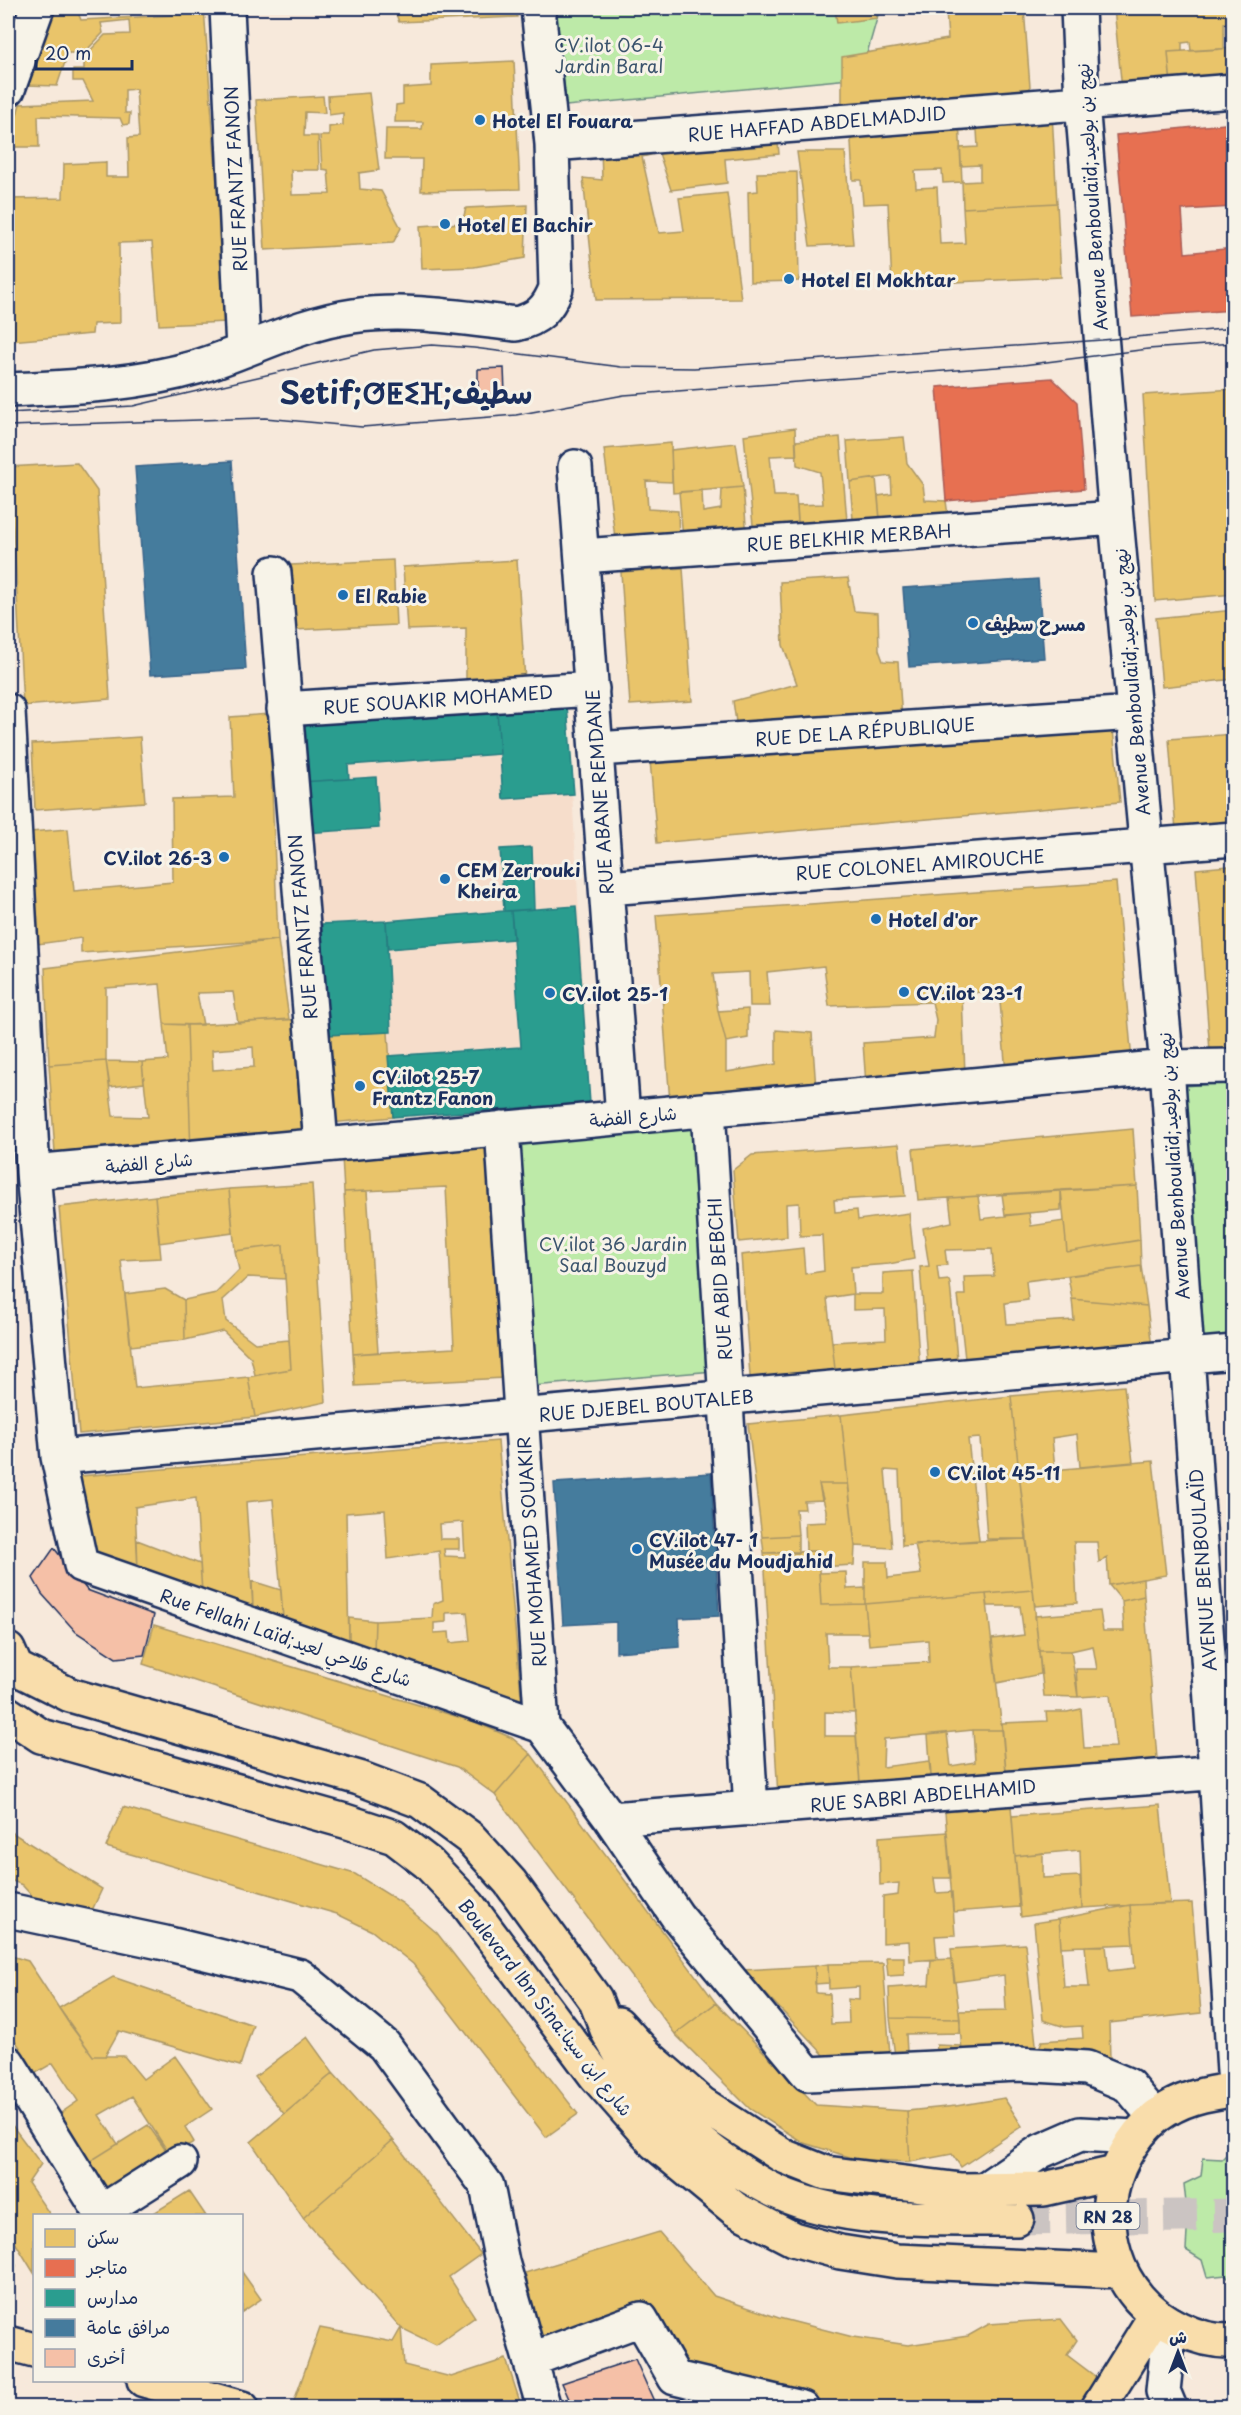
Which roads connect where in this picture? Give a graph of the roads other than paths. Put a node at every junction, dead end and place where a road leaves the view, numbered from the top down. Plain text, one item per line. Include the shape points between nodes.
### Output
1 (37, 8) edge
2 (227, 8) edge
3 (538, 8) edge
4 (1078, 8) edge
5 (8, 89) edge
6 (1233, 91) edge
7 (1082, 102) junction
8 (552, 144) junction
9 (243, 350) junction
10 (8, 390) edge
11 (575, 467) dead end
12 (1116, 518) junction
13 (582, 556) junction
14 (274, 573) dead end
15 (592, 689) junction
16 (284, 709) junction
17 (8, 711) edge
18 (1134, 713) junction
19 (597, 749) junction
20 (1233, 839) edge
21 (1147, 846) junction
22 (607, 888) junction
23 (1233, 1066) edge
24 (1167, 1067) junction
25 (708, 1108) junction
26 (623, 1117) junction
27 (502, 1128) junction
28 (321, 1144) junction
29 (33, 1172) junction
30 (1233, 1352) edge
31 (1187, 1356) junction
32 (726, 1398) junction
33 (522, 1416) junction
34 (58, 1457) junction
35 (8, 1650) edge
36 (8, 1714) edge
37 (542, 1726) junction
38 (1225, 1772) edge
39 (751, 1809) junction
40 (611, 1819) junction
41 (8, 1910) edge
42 (595, 1999) junction
43 (549, 2016) junction
44 (8, 2063) edge
45 (1233, 2072) edge
46 (640, 2088) junction
47 (1233, 2090) edge
48 (1145, 2127) junction
49 (180, 2162) dead end
50 (1115, 2173) junction
51 (985, 2189) junction
52 (102, 2214) edge
53 (1017, 2219) tunnel mouth
54 (1119, 2271) junction
55 (1163, 2320) junction
56 (1233, 2341) edge
57 (8, 2343) edge
58 (33, 2350) edge
59 (530, 2360) junction
60 (153, 2382) edge
61 (234, 2400) edge
62 (544, 2408) edge
63 (802, 2408) edge
64 (1098, 2408) edge
65 (1170, 2408) edge

1 - 5 street
2 - 9 street, RUE FRANTZ FANON
3 - 8 street
4 - 7 street, Avenue Benboulaïd;نهج بن بولعيد
6 - 7 street, RUE HAFFAD ABDELMADJID
7 - 8 street, RUE HAFFAD ABDELMADJID
7 - 12 street, Avenue Benboulaïd;نهج بن بولعيد
8 - 9 street via 556,288 543,313 516,324 412,313 355,316 298,328
9 - 10 street via 200,366 130,382
11 - 13 street, RUE ABANE REMDANE
12 - 13 street, RUE BELKHIR MERBAH
12 - 18 street, Avenue Benboulaïd;نهج بن بولعيد
13 - 15 street, RUE ABANE REMDANE
14 - 16 street, RUE FRANTZ FANON
15 - 16 street, RUE SOUAKIR MOHAMED
15 - 19 street, RUE ABANE REMDANE
16 - 28 street, RUE FRANTZ FANON
17 - 29 street, Rue Fellahi Laïd;شارع فلاحي لعيد
18 - 19 street, RUE DE LA RÉPUBLIQUE
18 - 21 street, Avenue Benboulaïd;نهج بن بولعيد
19 - 22 street, RUE ABANE REMDANE
20 - 21 street, RUE COLONEL AMIROUCHE
21 - 22 street, RUE COLONEL AMIROUCHE
21 - 24 street, Avenue Benboulaïd;نهج بن بولعيد
22 - 26 street, RUE ABANE REMDANE
23 - 24 street, شارع الفضة
24 - 25 street, شارع الفضة
24 - 31 street, Avenue Benboulaïd;نهج بن بولعيد
25 - 26 street, شارع الفضة
25 - 32 street, RUE ABID BEBCHI
26 - 27 street, شارع الفضة
27 - 28 street, شارع الفضة
27 - 33 street, RUE MOHAMED SOUAKIR
28 - 29 street, شارع الفضة
29 - 34 street, Rue Fellahi Laïd;شارع فلاحي لعيد
30 - 31 street, RUE DJEBEL BOUTALEB
31 - 32 street, RUE DJEBEL BOUTALEB
31 - 38 street, AVENUE BENBOULAÏD
32 - 33 street, RUE DJEBEL BOUTALEB
32 - 39 street, RUE ABID BEBCHI
33 - 34 street, RUE DJEBEL BOUTALEB
33 - 37 street, RUE MOHAMED SOUAKIR
34 - 37 street, Rue Fellahi Laïd;شارع فلاحي لعيد via 81,1565
35 - 42 main road, Boulevard Ibn Sina:شارع ابن سينا via 16,1668 70,1695 359,1778 420,1802 470,1838 510,1882
36 - 43 main road, Boulevard Ibn Sina:شارع ابن سينا via 41,1736 394,1837 428,1863 468,1905
37 - 40 street
38 - 39 street, RUE SABRI ABDELHAMID
38 - 45 street, AVENUE BENBOULAÏD
39 - 40 street, RUE SABRI ABDELHAMID
40 - 48 street via 677,1916 808,2074 1018,2064 1087,2068 1128,2085
41 - 59 street via 300,1976 384,2045 487,2186 502,2262
42 - 46 main road, Boulevard Ibn Sina:شارع ابن سينا via 608,2032
42 - 51 main road via 646,2056 702,2104 783,2156 826,2173 961,2190
43 - 46 main road via 600,2052
43 - 54 main road, Boulevard Ibn Sina:شارع ابن سينا via 655,2143 735,2209 793,2239 897,2261
44 - 52 street
46 - 53 main road via 722,2159 777,2192 831,2210 897,2217
47 - 48 main road, RN 28 via 1179,2102
48 - 50 main road, RN 28
48 - 51 street via 1080,2134 1041,2151
49 - 52 street
50 - 51 main road via 1044,2189
50 - 54 main road, RN 28 via 1108,2205 1109,2238
54 - 55 main road, RN 28 via 1136,2295
55 - 56 main road, RN 28 via 1197,2337
55 - 64 main road
55 - 65 street via 1163,2391
57 - 58 main road
59 - 62 street
59 - 63 street via 641,2319 675,2378
60 - 61 main road

